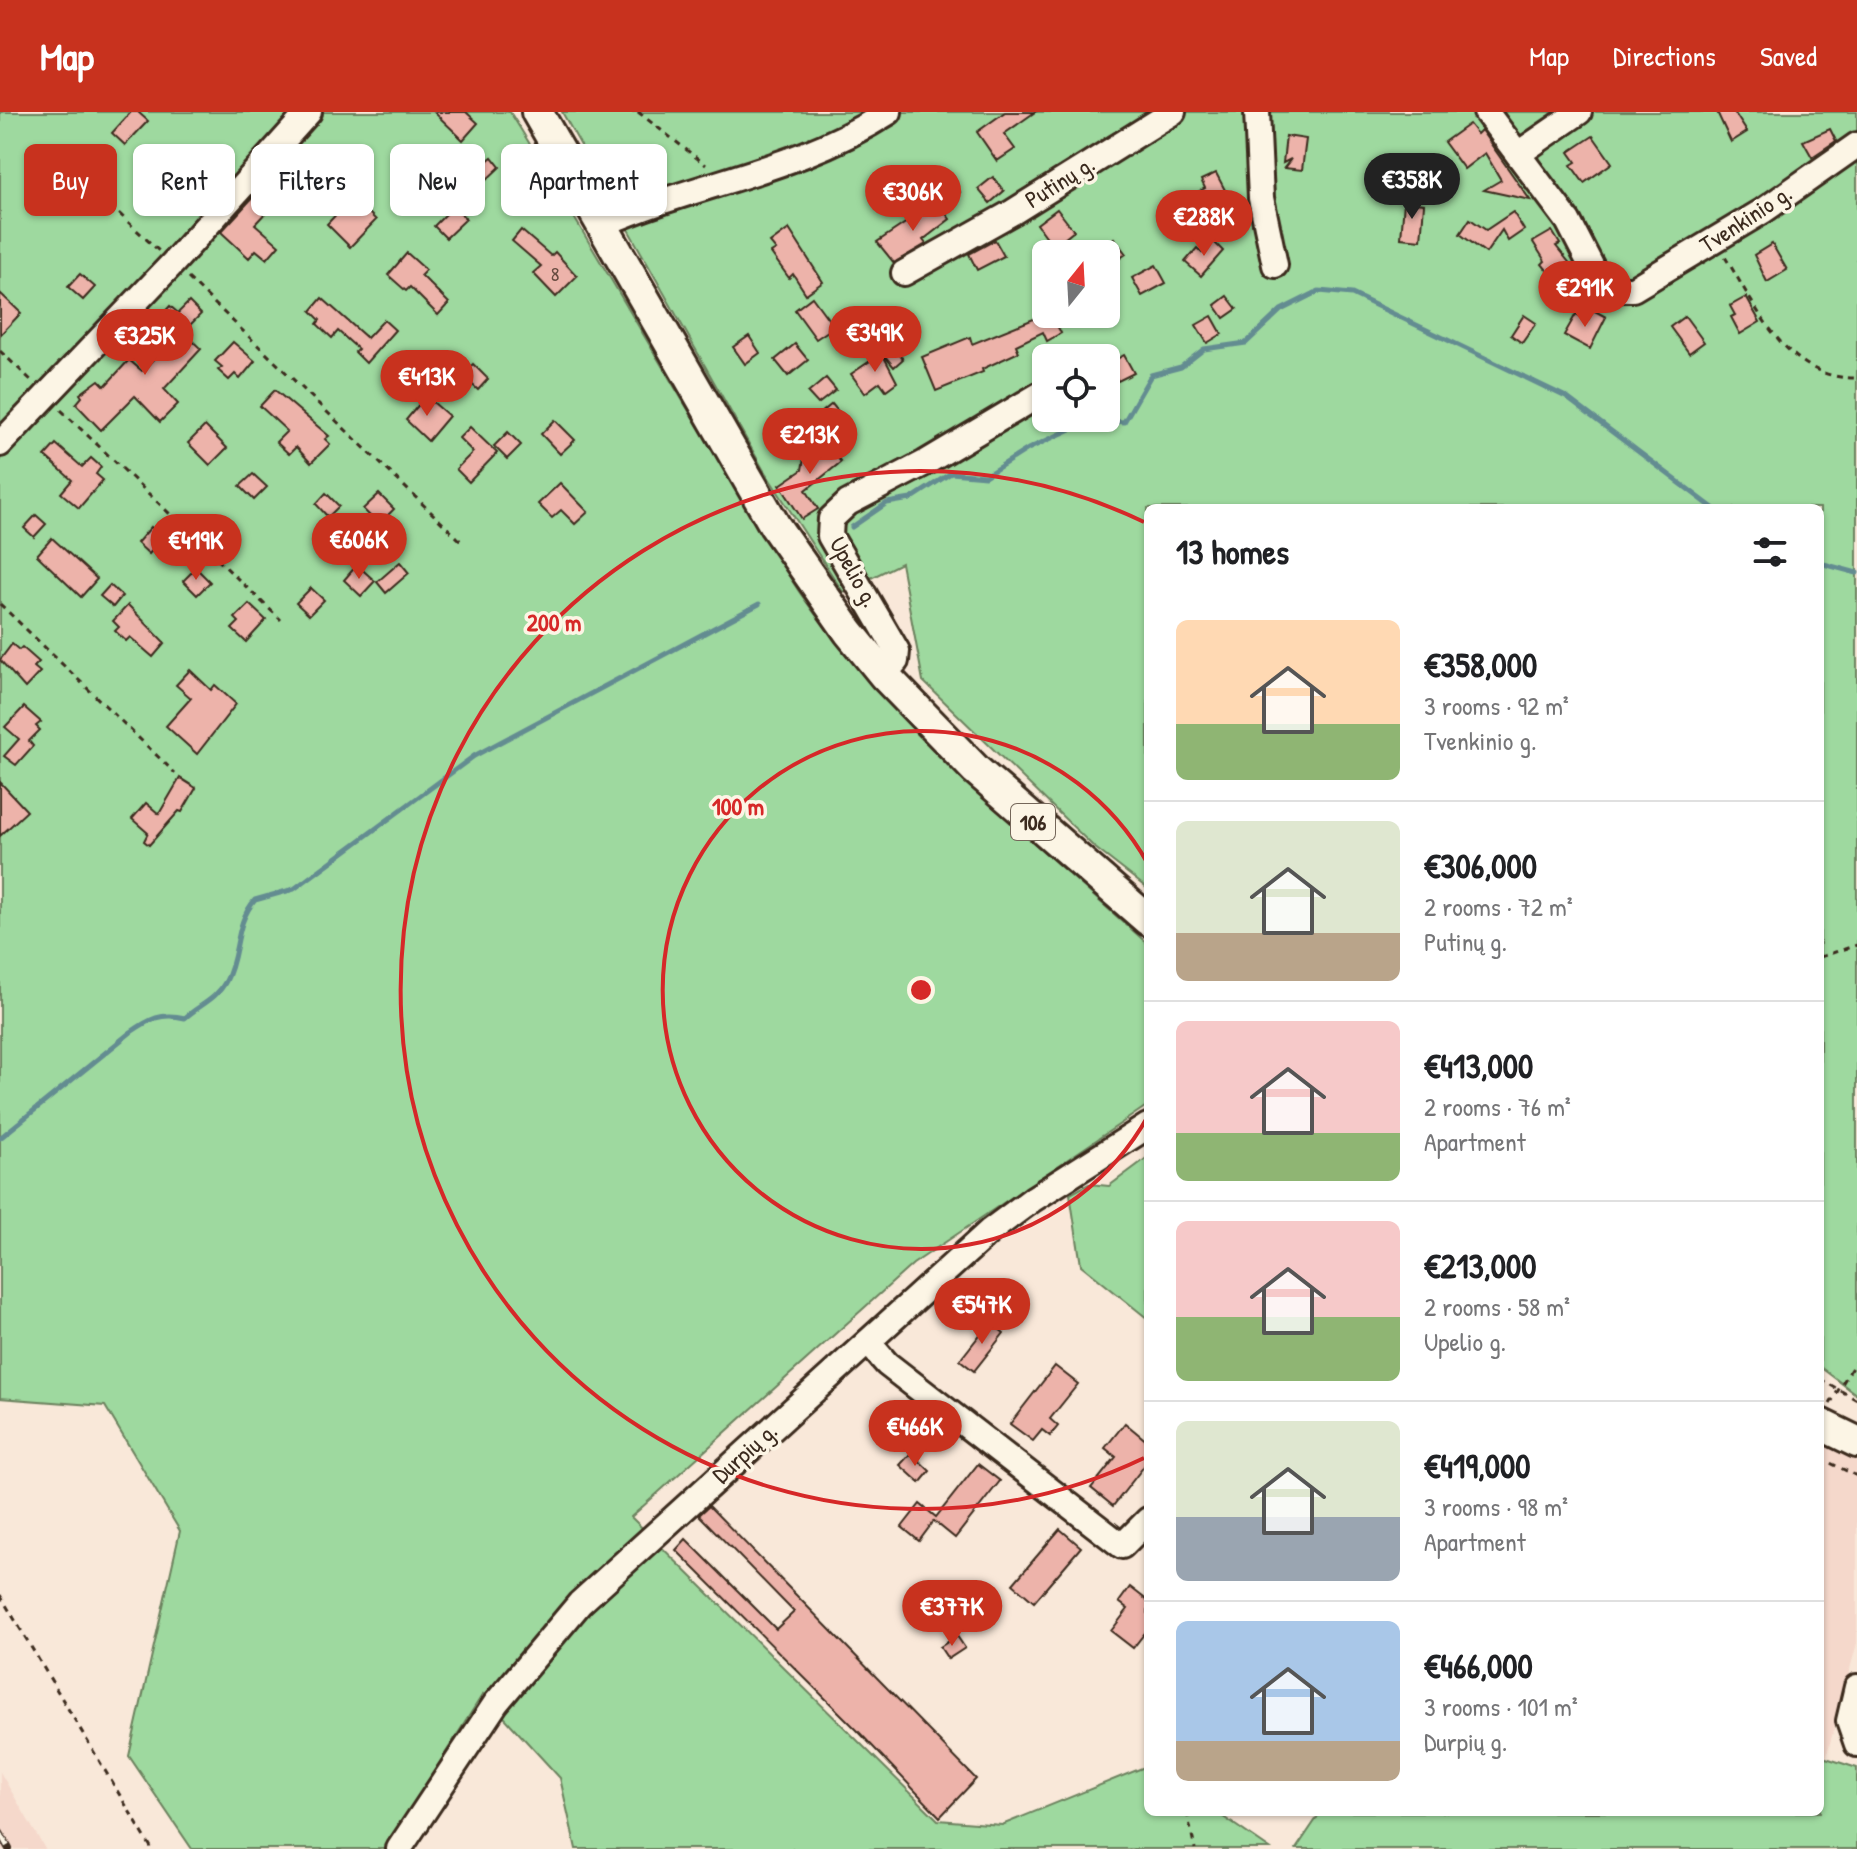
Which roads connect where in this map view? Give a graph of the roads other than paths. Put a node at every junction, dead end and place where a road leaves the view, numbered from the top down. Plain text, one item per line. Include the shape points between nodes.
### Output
1 (309, 112) edge
2 (537, 112) edge
3 (889, 112) edge
4 (1173, 112) edge
5 (1257, 112) edge
6 (1486, 112) edge
7 (1579, 112) edge
8 (1857, 145) edge
9 (1518, 154) junction
10 (603, 224) junction
11 (1275, 265) dead end
12 (904, 273) dead end
13 (1032, 399) edge
14 (0, 444) edge
15 (884, 675) junction
16 (1144, 917) edge
17 (1144, 1129) edge
18 (868, 1342) junction
19 (1824, 1418) edge
20 (1857, 1442) edge
21 (1144, 1524) edge
22 (1857, 1687) edge
23 (1857, 1744) edge
24 (399, 1849) edge

1 - 14 street
2 - 10 main road, 106
3 - 10 street via 837,144
4 - 12 street, Putinų g.
5 - 11 street via 1261,198
6 - 9 street, Tvenkinio g.
7 - 9 street
8 - 9 street, Tvenkinio g. via 1715,240 1624,291 1604,286 1568,221
10 - 15 main road, 106 via 775,526
13 - 15 street, Upelio g. via 848,503 831,519 830,536 897,651
15 - 16 main road, 106 via 1035,824
17 - 18 street, Durpių g. via 990,1231
18 - 21 street via 887,1364 1122,1546
18 - 24 street, Durpių g. via 580,1603 496,1703
19 - 20 main road
22 - 23 street via 1849,1721

